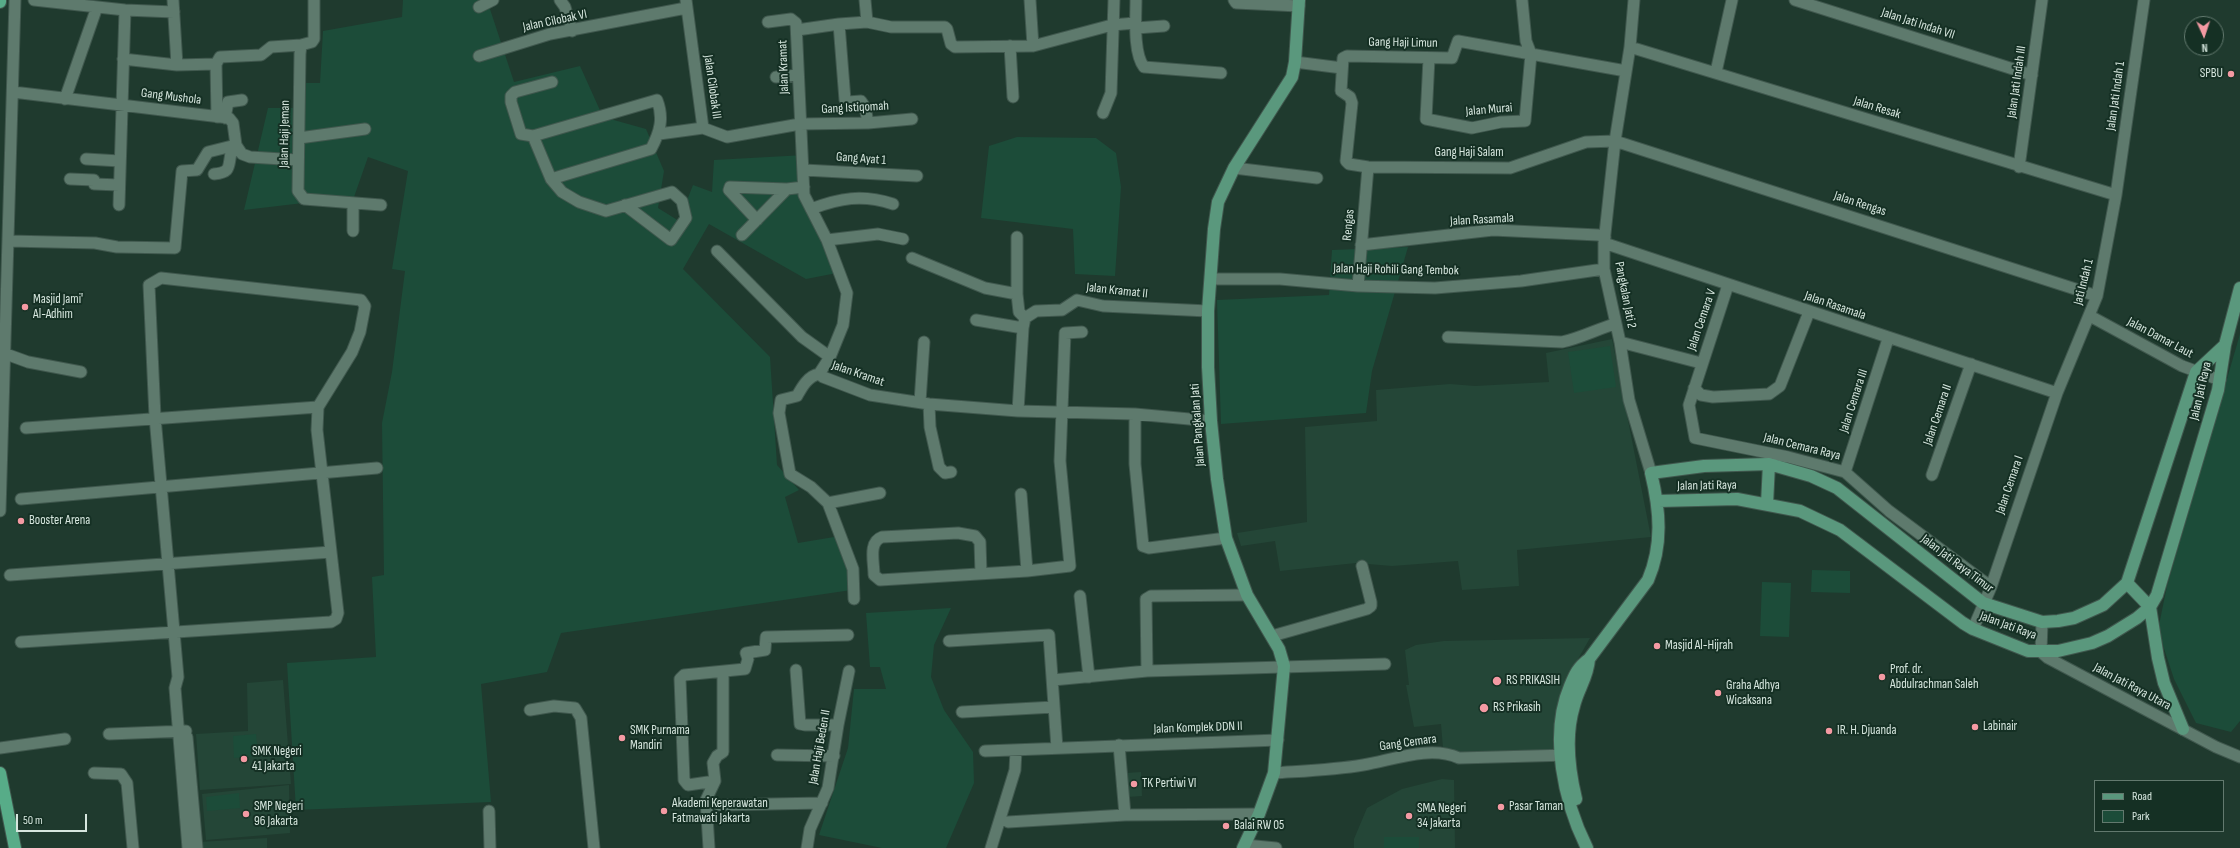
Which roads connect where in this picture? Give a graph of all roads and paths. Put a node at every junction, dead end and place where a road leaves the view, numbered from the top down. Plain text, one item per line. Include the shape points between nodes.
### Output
1 (15, 0) edge
2 (34, 0) edge
3 (172, 0) edge
4 (314, 0) edge
5 (560, 0) edge
6 (865, 0) edge
7 (1030, 0) edge
8 (1114, 0) edge
9 (1136, 0) edge
10 (1234, 0) edge
11 (1522, 0) edge
12 (1634, 0) edge
13 (1732, 0) edge
14 (1795, 0) edge
15 (2042, 0) edge
16 (2144, 0) edge
17 (1299, 3) edge
18 (686, 4) edge
19 (97, 7) junction
20 (124, 10) junction
21 (174, 12) junction
22 (768, 22) dead end
23 (867, 22) junction
24 (839, 24) junction
25 (1112, 25) junction
26 (1136, 26) junction
27 (1164, 26) dead end
28 (572, 30) junction
29 (797, 30) junction
30 (301, 45) junction
31 (1010, 46) junction
32 (1033, 46) junction
33 (1630, 47) junction
34 (1531, 54) junction
35 (478, 56) dead end
36 (1429, 58) junction
37 (123, 59) junction
38 (1296, 62) junction
39 (177, 64) junction
40 (216, 64) junction
41 (1342, 68) junction
42 (1626, 71) junction
43 (1716, 72) junction
44 (1221, 73) dead end
45 (798, 75) junction
46 (2032, 75) junction
47 (776, 76) dead end
48 (552, 82) dead end
49 (13, 92) junction
50 (1012, 97) dead end
51 (65, 99) junction
52 (242, 100) dead end
53 (122, 105) junction
54 (1103, 113) dead end
55 (221, 117) junction
56 (912, 119) dead end
57 (868, 123) junction
58 (800, 124) junction
59 (703, 128) junction
60 (365, 129) dead end
61 (659, 134) junction
62 (533, 136) junction
63 (299, 138) junction
64 (1615, 140) junction
65 (237, 147) junction
66 (86, 159) dead end
67 (298, 160) junction
68 (120, 161) junction
69 (1368, 167) junction
70 (1234, 168) junction
71 (2019, 168) junction
72 (804, 170) junction
73 (214, 174) dead end
74 (917, 176) dead end
75 (1317, 178) dead end
76 (70, 179) dead end
77 (551, 179) junction
78 (119, 185) junction
79 (804, 187) junction
80 (787, 189) junction
81 (2116, 196) junction
82 (353, 203) junction
83 (893, 204) dead end
84 (381, 205) dead end
85 (119, 206) dead end
86 (625, 206) junction
87 (811, 209) junction
88 (756, 220) junction
89 (353, 231) dead end
90 (742, 235) dead end
91 (1017, 237) dead end
92 (903, 239) dead end
93 (827, 240) junction
94 (1604, 240) junction
95 (9, 241) junction
96 (1361, 245) junction
97 (717, 251) dead end
98 (912, 258) dead end
99 (1604, 270) junction
100 (1211, 279) junction
101 (1728, 285) junction
102 (1358, 286) junction
103 (2240, 288) edge
104 (1017, 294) junction
105 (2097, 296) junction
106 (1208, 311) junction
107 (1809, 312) junction
108 (2090, 316) junction
109 (976, 320) dead end
110 (1024, 323) junction
111 (1615, 324) junction
112 (1082, 332) dead end
113 (1448, 338) dead end
114 (1888, 339) junction
115 (924, 342) dead end
116 (1620, 342) junction
117 (2225, 345) junction
118 (6, 354) junction
119 (830, 357) junction
120 (1701, 363) junction
121 (1971, 364) junction
122 (81, 372) dead end
123 (2196, 372) junction
124 (819, 374) junction
125 (2220, 380) junction
126 (1694, 388) junction
127 (2057, 393) junction
128 (924, 403) junction
129 (318, 407) junction
130 (1018, 411) junction
131 (1063, 413) junction
132 (1135, 414) junction
133 (155, 417) junction
134 (1212, 421) junction
135 (26, 428) dead end
136 (1769, 464) junction
137 (377, 468) dead end
138 (951, 472) dead end
139 (1845, 472) junction
140 (322, 473) junction
141 (1651, 473) junction
142 (1932, 475) dead end
143 (161, 487) junction
144 (880, 493) dead end
145 (1021, 494) dead end
146 (21, 499) dead end
147 (1658, 501) junction
148 (828, 503) junction
149 (1766, 504) junction
150 (0, 511) edge
151 (1226, 538) junction
152 (331, 552) junction
153 (168, 564) junction
154 (1362, 566) dead end
155 (1027, 571) junction
156 (982, 574) junction
157 (10, 575) dead end
158 (2127, 583) junction
159 (1990, 587) junction
160 (1247, 595) junction
161 (1080, 596) dead end
162 (854, 599) dead end
163 (1983, 603) junction
164 (2150, 607) junction
165 (2042, 622) junction
166 (1973, 629) junction
167 (174, 631) junction
168 (848, 635) dead end
169 (1272, 636) junction
170 (949, 641) dead end
171 (21, 642) dead end
172 (2040, 652) junction
173 (1385, 664) dead end
174 (1280, 666) junction
175 (796, 670) dead end
176 (849, 671) dead end
177 (1147, 671) junction
178 (723, 672) junction
179 (1089, 677) junction
180 (1053, 680) junction
181 (1054, 707) junction
182 (530, 710) dead end
183 (962, 712) dead end
184 (838, 725) junction
185 (2183, 729) junction
186 (183, 731) junction
187 (109, 734) dead end
188 (65, 739) dead end
189 (1269, 740) junction
190 (1119, 745) junction
191 (0, 748) edge
192 (1057, 748) junction
193 (1016, 750) junction
194 (985, 751) dead end
195 (777, 755) dead end
196 (1566, 755) junction
197 (834, 756) junction
198 (2240, 757) edge
199 (0, 772) edge
200 (94, 773) dead end
201 (1274, 773) junction
202 (715, 781) junction
203 (0, 803) edge
204 (822, 803) junction
205 (719, 805) dead end
206 (489, 810) dead end
207 (1256, 814) junction
208 (1, 815) edge
209 (1125, 815) junction
210 (1008, 822) dead end
211 (190, 824) junction
212 (1244, 846) edge
213 (10, 848) edge
214 (15, 848) edge
215 (133, 848) edge
216 (188, 848) edge
217 (197, 848) edge
218 (490, 848) edge
219 (594, 848) edge
220 (709, 848) edge
221 (807, 848) edge
222 (991, 848) edge
223 (1276, 848) edge
224 (1587, 848) edge
225 (1595, 848) edge

1 - 49 street
2 - 19 street
3 - 21 street
4 - 30 street via 314,38 312,42
5 - 28 street via 565,7
6 - 23 street
7 - 32 street
8 - 25 street
9 - 26 street
10 - 17 street via 1236,3
11 - 34 street via 1526,41
12 - 33 street, Pangkalan Jati 2
13 - 43 street
14 - 46 street, Jalan Jati Indah VII
15 - 46 street, Jalan Jati Indah III
16 - 81 street, Jalan Jati Indah 1
17 - 38 main road, Jalan Pangkalan Jati
18 - 28 street, Jalan Cilobak VI
18 - 59 street, Jalan Cilobak III
19 - 20 street
19 - 51 street
20 - 21 street
20 - 37 street
21 - 39 street
22 - 29 street, Jalan Kramat via 791,19 796,23
23 - 24 street
23 - 31 street via 891,27 945,27 950,44 955,47
24 - 29 street
24 - 57 street via 845,100 861,101
25 - 26 street
25 - 32 street
25 - 54 street via 1111,93
26 - 27 street
26 - 44 street via 1141,63 1144,67
28 - 35 street, Jalan Cilobak VI via 550,34
29 - 45 street, Jalan Kramat
30 - 40 street via 271,47 261,55 220,57
30 - 63 street, Jalan Haji Jeman
31 - 32 street
31 - 50 street
33 - 42 street, Pangkalan Jati 2
33 - 43 street, Jalan Resak
34 - 36 street, Gang Haji Limun via 1458,41 1452,58
34 - 36 street, Jalan Murai via 1525,121 1501,122 1472,128 1426,119
34 - 42 street
36 - 41 street, Gang Haji Limun via 1347,56 1343,58
37 - 39 street
37 - 53 street
38 - 41 street
38 - 70 main road, Jalan Pangkalan Jati via 1287,87
39 - 40 street
40 - 55 street
41 - 69 street, Gang Haji Salam via 1342,93 1350,97 1352,102 1346,161 1349,164
42 - 64 street, Pangkalan Jati 2
43 - 71 street, Jalan Resak
45 - 47 street
45 - 58 street, Jalan Kramat
46 - 71 street, Jalan Jati Indah III
48 - 62 street via 515,92 511,96 510,102 521,134
49 - 51 street, Gang Mushola
49 - 95 street
51 - 53 street, Gang Mushola
52 - 55 street via 228,102
53 - 55 street, Gang Mushola
53 - 68 street
55 - 65 street via 232,120
56 - 57 street, Gang Istiqomah
57 - 58 street, Gang Istiqomah
58 - 59 street, Jalan Cilobak III via 726,137
58 - 72 street, Jalan Kramat
59 - 61 street
60 - 63 street
61 - 62 street via 660,109 657,100
61 - 77 street via 651,149
62 - 77 street
63 - 67 street, Jalan Haji Jeman
64 - 69 street, Gang Haji Salam via 1586,142 1510,168
64 - 94 street, Pangkalan Jati 2
64 - 105 street, Jalan Rengas
65 - 67 street via 242,154 250,157
65 - 73 street via 231,153 228,170 225,173
65 - 95 street via 208,152 197,170 182,171 175,248
66 - 68 street
67 - 82 street, Jalan Haji Jeman via 298,191 301,197
68 - 78 street
69 - 96 street, Rengas
70 - 75 street
70 - 100 main road, Jalan Pangkalan Jati via 1221,193 1216,212
71 - 81 street, Jalan Resak
72 - 74 street, Gang Ayat 1
72 - 79 street, Jalan Kramat
76 - 78 street via 94,180 94,184
77 - 86 street via 562,192 579,202 606,211
78 - 85 street
79 - 80 street
79 - 87 street, Jalan Kramat via 804,195
80 - 88 street
80 - 88 street via 730,187 729,190
81 - 105 street, Jati Indah 1
82 - 84 street, Jalan Haji Jeman
82 - 89 street
83 - 87 street via 875,198 846,198
86 - 86 street via 672,192 682,201 686,218 671,240
87 - 93 street, Jalan Kramat
88 - 90 street
91 - 104 street
92 - 93 street via 878,234
93 - 119 street, Jalan Kramat via 848,293 843,326
94 - 96 street, Jalan Rasamala via 1598,235 1493,230
94 - 99 street, Pangkalan Jati 2
94 - 101 street, Jalan Rasamala
95 - 118 street
96 - 102 street, Rengas
97 - 119 street via 802,337
98 - 104 street via 978,286
99 - 102 street, Jalan Haji Rohili Gang Tembok via 1521,281 1435,288
99 - 111 street, Pangkalan Jati 2
100 - 102 street, Jalan Haji Rohili Gang Tembok via 1280,279
100 - 106 main road, Jalan Pangkalan Jati
101 - 107 street, Jalan Rasamala
101 - 120 street, Jalan Cemara V
103 - 117 main road
104 - 110 street via 1019,312
105 - 108 street, Jati Indah 1
106 - 110 street, Jalan Kramat II via 1104,306 1077,300 1062,310 1036,311
106 - 134 main road, Jalan Pangkalan Jati via 1208,367
107 - 114 street, Jalan Rasamala
107 - 126 street via 1780,386 1769,394 1713,397 1701,394
108 - 123 street, Jalan Damar Laut
108 - 127 street, Jati Indah 1
109 - 110 street
110 - 130 street
111 - 113 street via 1578,339 1562,342
111 - 116 street, Pangkalan Jati 2
112 - 131 street via 1065,333
114 - 121 street, Jalan Rasamala
114 - 139 street, Jalan Cemara III
115 - 128 street
116 - 120 street
116 - 141 street, Pangkalan Jati 2 via 1629,400
117 - 123 main road, Jalan Jati Raya Timur
117 - 125 main road, Jalan Jati Raya
118 - 122 street via 28,362
118 - 150 street
119 - 124 street, Jalan Kramat
120 - 126 street, Jalan Cemara Raya
121 - 127 street, Jalan Rasamala
121 - 142 street, Jalan Cemara II
123 - 125 street, Jalan Damar Laut
123 - 158 main road, Jalan Jati Raya Timur
124 - 128 street, Jalan Kramat via 870,396
124 - 148 street via 805,383 797,396 781,400 779,413 790,474 811,487
125 - 164 main road, Jalan Jati Raya via 2157,595
126 - 139 street, Jalan Cemara Raya via 1689,405 1695,438 1788,457
127 - 159 street, Jalan Cemara I
128 - 130 street, Jalan Kramat
128 - 138 street via 939,467 945,473
129 - 133 street
129 - 133 street via 360,332 365,306 361,300 161,278 149,285
129 - 140 street via 317,430
130 - 131 street, Jalan Kramat
131 - 132 street, Jalan Kramat
131 - 155 street via 1060,461 1070,566
132 - 134 street, Jalan Kramat
132 - 151 street via 1135,464 1143,546 1149,548
133 - 135 street
133 - 143 street
134 - 151 main road, Jalan Pangkalan Jati
136 - 141 main road, Jalan Jati Raya Timur via 1704,466
136 - 149 main road
136 - 163 main road, Jalan Jati Raya Timur via 1812,476 1837,488
137 - 140 street
139 - 159 street, Jalan Cemara Raya via 1895,515
140 - 143 street
140 - 152 street
141 - 147 main road
143 - 146 street
143 - 153 street
144 - 148 street
145 - 155 street
147 - 149 main road, Jalan Jati Raya via 1737,499
147 - 196 main road via 1658,544 1654,566 1648,580 1589,659 1579,666 1563,702 1560,721
148 - 162 street via 853,569
149 - 166 main road, Jalan Jati Raya via 1800,511 1840,530
151 - 160 main road, Jalan Pangkalan Jati
152 - 153 street
152 - 167 street via 338,614 331,622
153 - 157 street
153 - 167 street
154 - 169 street via 1371,606
155 - 156 street
156 - 156 street via 880,580 874,575 873,544 882,537 958,533 975,536 980,542
158 - 164 main road
158 - 165 main road, Jalan Jati Raya Timur via 2107,602 2089,613 2058,622
159 - 163 street
160 - 169 main road, Jalan Pangkalan Jati via 1258,617
160 - 177 street via 1152,596 1146,599
161 - 179 street
163 - 165 main road, Jalan Jati Raya Timur
163 - 166 street
164 - 172 main road, Jalan Jati Raya via 2123,628 2092,643 2064,650
164 - 185 main road via 2164,683
165 - 172 street
166 - 172 main road, Jalan Jati Raya via 2028,651
167 - 171 street
167 - 186 street via 178,677 175,688
168 - 178 street via 766,637 765,650 746,653 748,659 745,669
169 - 174 main road, Jalan Pangkalan Jati
170 - 180 street via 1047,634 1050,637
172 - 185 street, Jalan Jati Raya Utara
173 - 174 street
174 - 177 street
174 - 189 main road, Jalan Pangkalan Jati
175 - 184 street via 800,724
176 - 184 street, Jalan Haji Beden II
177 - 179 street
178 - 202 street via 723,752 716,756 713,763
178 - 202 street via 684,675 680,679 684,780 688,785
179 - 180 street
180 - 181 street
181 - 183 street
181 - 192 street
182 - 219 street via 554,706 575,708 581,718
184 - 197 street, Jalan Haji Beden II
185 - 198 street, Jalan Jati Raya Utara
186 - 187 street
186 - 211 street
188 - 191 street
189 - 190 street, Jalan Komplek DDN II
189 - 201 main road, Jalan Pangkalan Jati
190 - 192 street, Jalan Komplek DDN II
190 - 209 street
192 - 193 street, Jalan Komplek DDN II
193 - 194 street, Jalan Komplek DDN II
193 - 222 street via 1014,770
195 - 197 street
196 - 201 street, Gang Cemara via 1459,758 1443,752 1363,765
196 - 224 main road via 1564,782 1570,808
196 - 225 main road via 1578,807
197 - 204 street, Jalan Haji Beden II via 828,788
199 - 214 highway
200 - 215 street via 122,774 127,782
201 - 207 main road, Jalan Pangkalan Jati
202 - 220 street via 706,800
203 - 208 street
204 - 205 street
204 - 221 street, Jalan Haji Beden II via 810,829
206 - 218 street
207 - 209 street
207 - 212 main road, Jalan Pangkalan Jati
208 - 213 street
209 - 210 street
211 - 216 street
211 - 217 street
212 - 223 street

